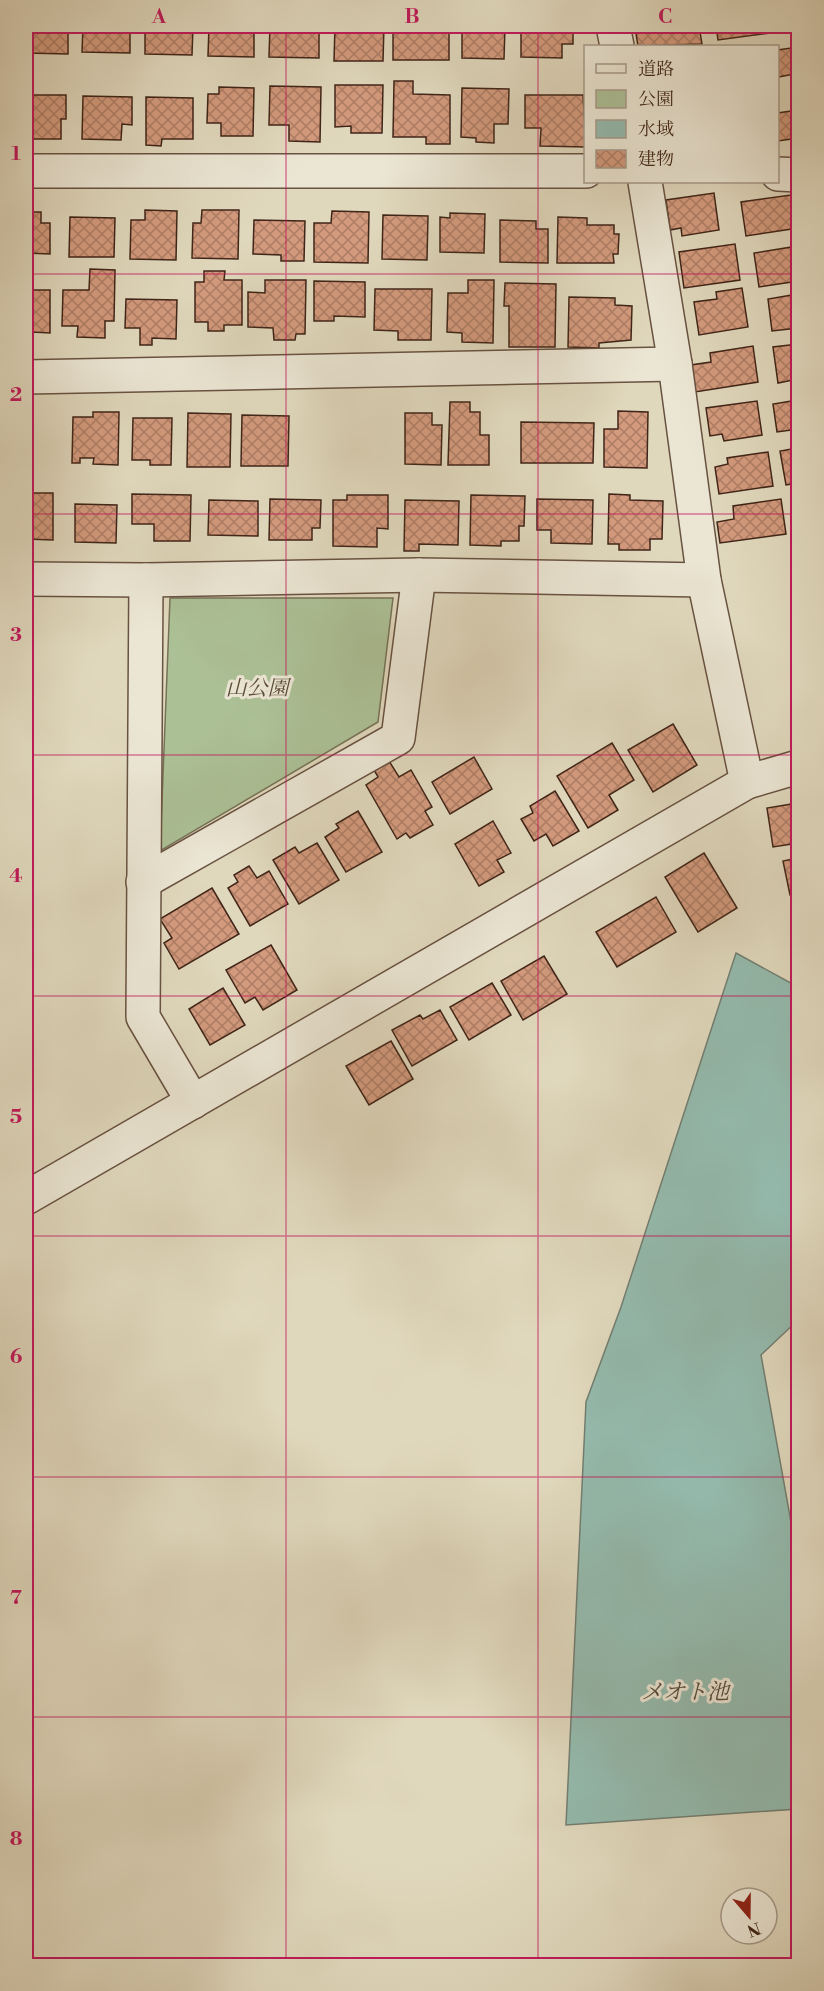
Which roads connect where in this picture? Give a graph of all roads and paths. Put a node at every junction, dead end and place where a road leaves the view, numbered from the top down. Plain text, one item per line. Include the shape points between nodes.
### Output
1 (613, 26) edge
2 (618, 45) edge
3 (26, 171) edge
4 (584, 171) edge
5 (779, 174) edge
6 (798, 175) edge
7 (645, 183) edge
8 (675, 364) junction
9 (26, 377) edge
10 (419, 575) junction
11 (26, 579) edge
12 (147, 580) junction
13 (704, 580) junction
14 (798, 767) edge
15 (747, 782) junction
16 (143, 882) junction
17 (193, 1102) junction
18 (26, 1198) edge

1 - 2 street
3 - 4 street
5 - 6 street
7 - 8 street
8 - 9 street
8 - 13 street
10 - 12 street
10 - 13 street
10 - 16 street via 398,738
11 - 12 street
12 - 16 street
13 - 15 street
14 - 15 street
15 - 17 street
16 - 17 street via 143,1017
17 - 18 street

